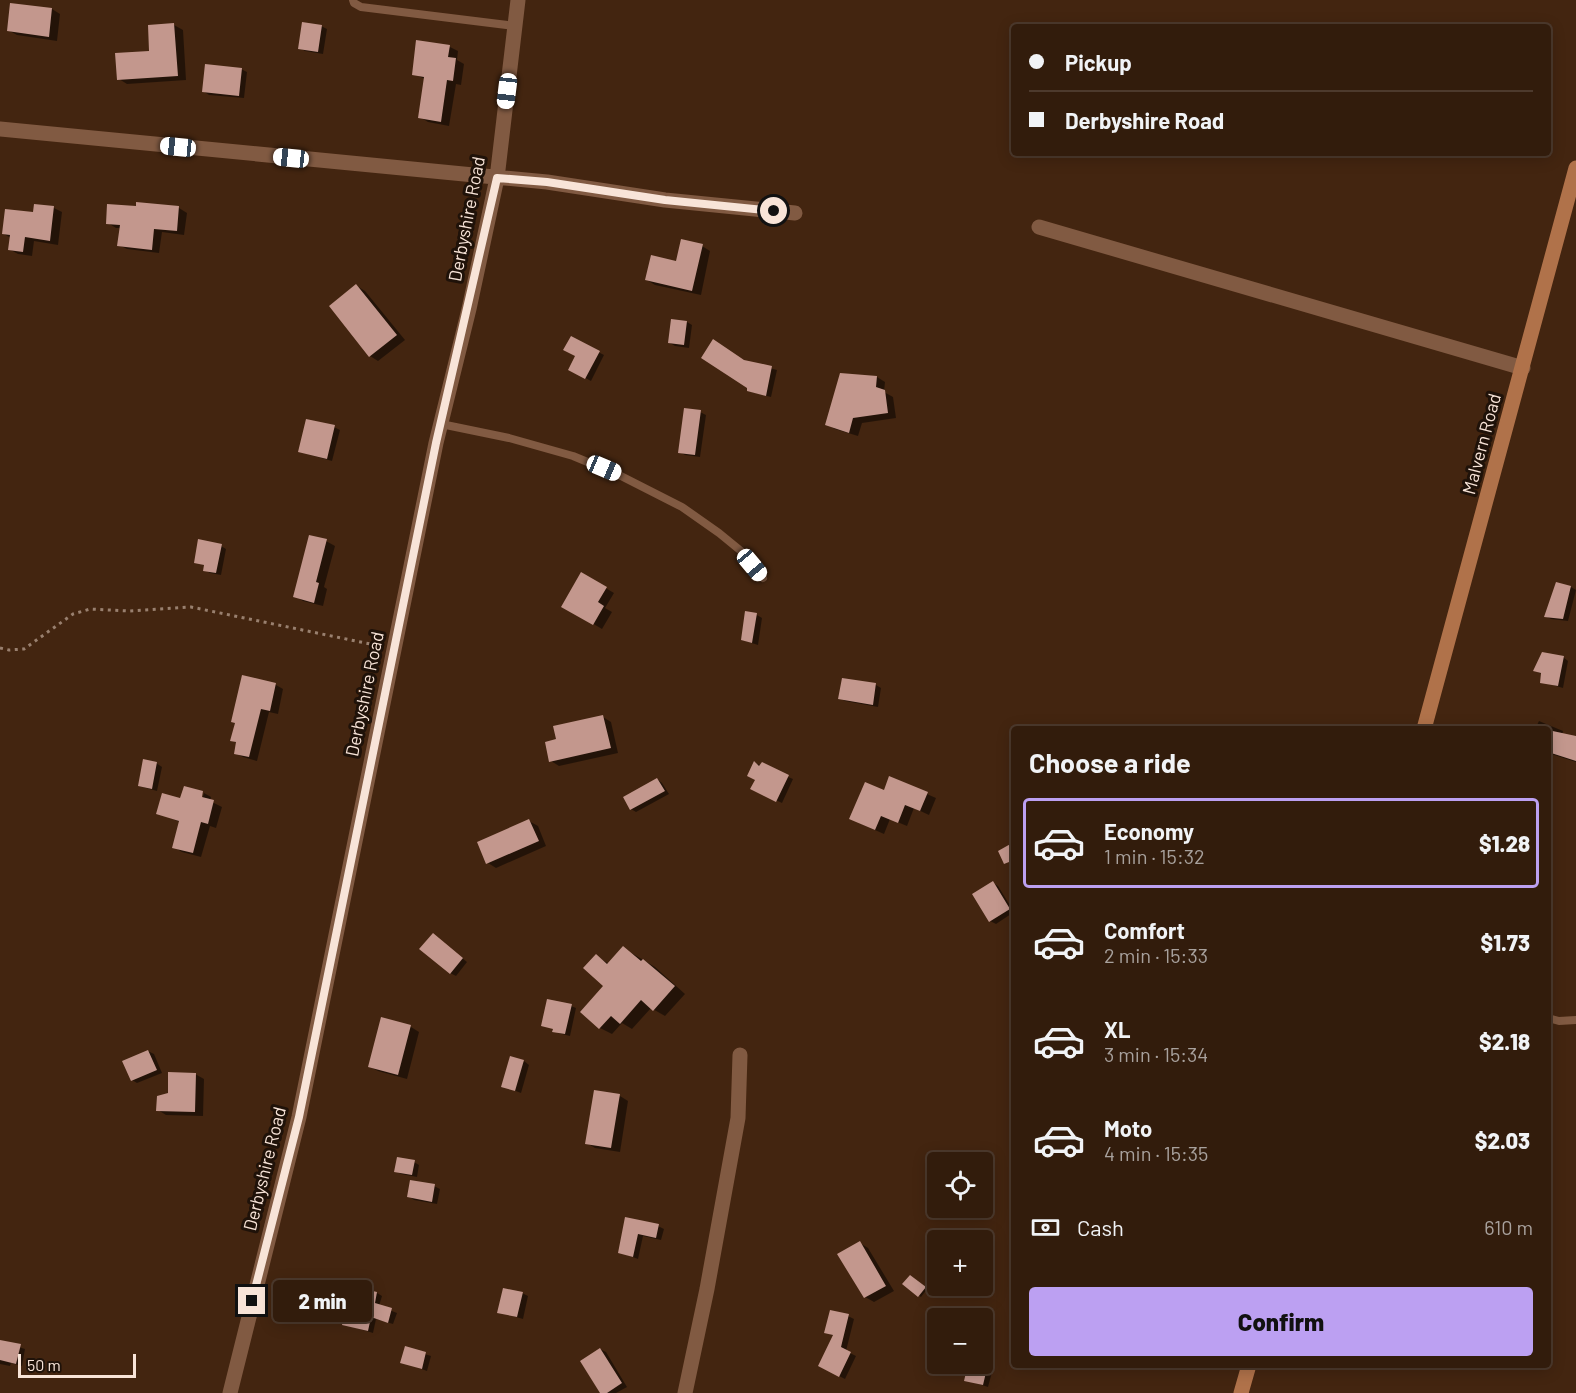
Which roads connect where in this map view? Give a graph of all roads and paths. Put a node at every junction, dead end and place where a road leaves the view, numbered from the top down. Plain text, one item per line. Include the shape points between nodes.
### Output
1 (353, 0) edge
2 (518, 0) edge
3 (515, 26) junction
4 (0, 129) edge
5 (1576, 168) edge
6 (497, 178) junction
7 (795, 213) dead end
8 (1039, 227) dead end
9 (1523, 368) junction
10 (441, 424) junction
11 (763, 578) dead end
12 (0, 648) edge
13 (394, 649) junction
14 (1425, 726) edge
15 (1551, 1019) edge
16 (1576, 1020) edge
17 (740, 1055) dead end
18 (1248, 1368) edge
19 (230, 1393) edge
20 (685, 1393) edge
21 (1241, 1393) edge

1 - 3 lane via 361,7
2 - 3 street, Derbyshire Road
3 - 6 street, Derbyshire Road
4 - 6 street
5 - 9 main road, Malvern Road
6 - 7 street
6 - 10 street, Derbyshire Road
8 - 9 street
9 - 14 main road, Malvern Road
10 - 11 lane via 573,456 619,475 682,507 719,533
10 - 13 street, Derbyshire Road
12 - 13 path via 24,650 74,614 90,609 191,607
13 - 19 street, Derbyshire Road via 299,1117
15 - 16 lane
17 - 20 street via 738,1118
18 - 21 main road

